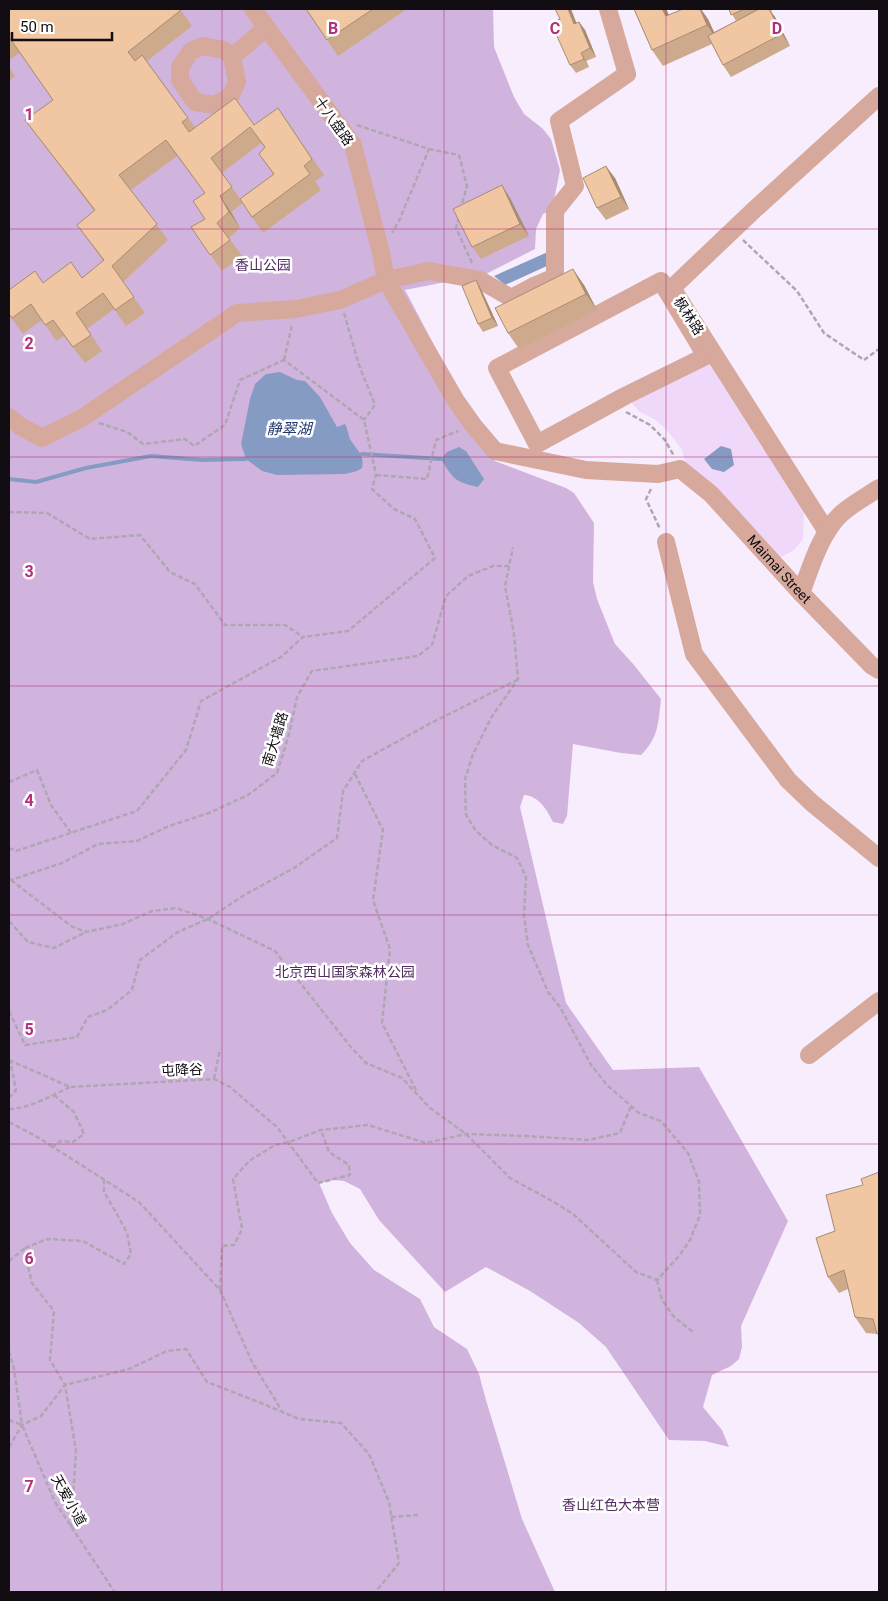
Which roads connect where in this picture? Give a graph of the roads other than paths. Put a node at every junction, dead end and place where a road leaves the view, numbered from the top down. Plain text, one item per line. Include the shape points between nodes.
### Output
1 (253, 9) edge
2 (608, 9) edge
3 (266, 28) junction
4 (232, 57) dead end
5 (879, 96) edge
6 (386, 280) junction
7 (534, 286) junction
8 (554, 323) junction
9 (9, 417) edge
10 (879, 488) edge
11 (828, 532) junction
12 (666, 542) road end
13 (801, 593) junction
14 (879, 670) edge
15 (879, 858) edge
16 (879, 1001) edge
17 (809, 1054) dead end

1 - 3 street, 十八盘路
2 - 7 street via 627,74 559,121 575,186 555,211 555,277
3 - 4 street
3 - 6 street, 十八盘路 via 353,145 382,253
5 - 11 street, 枫林路 via 672,288
6 - 7 street via 429,272 480,280 511,298
6 - 9 street via 340,300 296,309 237,313 82,418 42,438
6 - 13 street, Maimai Street via 456,401 495,451 586,470 658,474 680,469 711,494
7 - 8 street
8 - 8 street via 661,281 706,356 537,444 497,368
10 - 11 street via 841,515
11 - 13 street via 815,555
12 - 15 street via 694,654 788,780
13 - 14 street, Maimai Street
16 - 17 street

